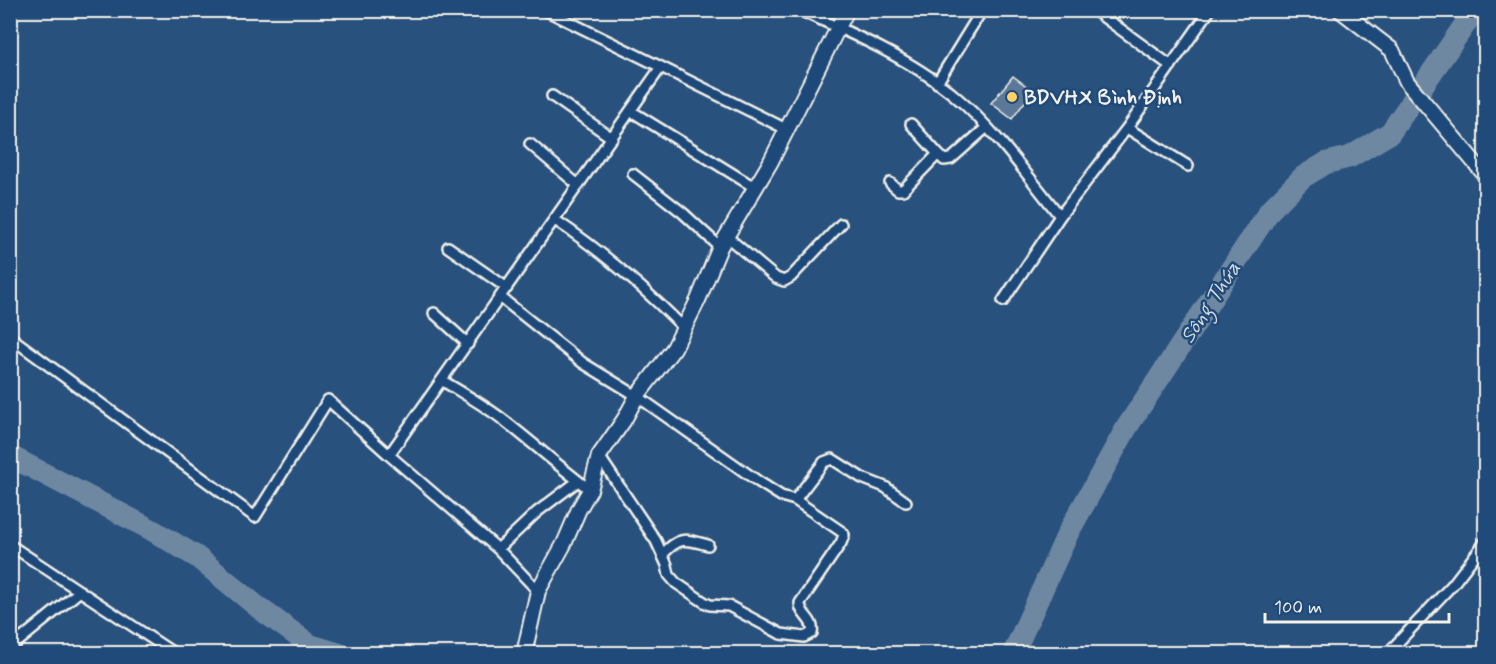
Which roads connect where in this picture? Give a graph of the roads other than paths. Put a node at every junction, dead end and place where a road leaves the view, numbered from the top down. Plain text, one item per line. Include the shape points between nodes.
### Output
1 (545, 10) edge
2 (799, 10) edge
3 (847, 10) edge
4 (982, 10) edge
5 (1094, 10) edge
6 (1210, 10) edge
7 (1340, 10) edge
8 (838, 28) junction
9 (1171, 66) junction
10 (661, 67) junction
11 (937, 83) junction
12 (552, 96) dead end
13 (631, 111) junction
14 (911, 124) dead end
15 (987, 127) junction
16 (1127, 128) junction
17 (786, 129) junction
18 (612, 138) junction
19 (530, 144) dead end
20 (938, 154) junction
21 (1188, 166) dead end
22 (633, 174) dead end
23 (1485, 176) edge
24 (890, 183) dead end
25 (578, 185) junction
26 (754, 187) junction
27 (1060, 216) junction
28 (555, 220) junction
29 (841, 224) dead end
30 (723, 242) junction
31 (448, 247) dead end
32 (507, 288) junction
33 (500, 297) junction
34 (1003, 301) dead end
35 (434, 313) dead end
36 (684, 328) junction
37 (10, 337) edge
38 (468, 344) junction
39 (443, 381) junction
40 (637, 396) junction
41 (389, 455) junction
42 (599, 456) junction
43 (578, 481) junction
44 (590, 490) junction
45 (795, 500) junction
46 (906, 502) dead end
47 (1485, 541) edge
48 (10, 544) edge
49 (708, 545) dead end
50 (498, 549) junction
51 (663, 554) junction
52 (80, 591) junction
53 (538, 591) junction
54 (10, 648) edge
55 (162, 650) edge
56 (176, 654) edge
57 (524, 654) edge
58 (1387, 654) edge

1 - 10 street
2 - 8 street
3 - 8 street
4 - 11 street
5 - 9 street
6 - 9 street
7 - 23 street via 1396,55 1407,82
8 - 11 street
8 - 17 street
9 - 16 street
10 - 13 street
10 - 17 street
11 - 15 street
12 - 18 street
13 - 18 street
13 - 26 street
14 - 20 street
15 - 20 street via 951,159 944,160
15 - 27 street
16 - 21 street
16 - 27 street
17 - 26 street
18 - 25 street
19 - 25 street
20 - 24 street via 903,190
22 - 30 street
25 - 28 street
26 - 30 street
27 - 34 street
28 - 32 street
28 - 36 street via 636,282
29 - 30 street via 784,281
30 - 36 street
31 - 32 street
32 - 33 street
33 - 38 street
33 - 40 street via 583,363
35 - 38 street
36 - 40 street via 668,357
37 - 41 street via 255,517 328,400
38 - 39 street
39 - 41 street
39 - 43 street via 506,422
40 - 42 street
40 - 45 street via 759,482
41 - 50 street
42 - 44 street
42 - 51 street
43 - 44 street
43 - 50 street
44 - 53 street
45 - 46 street via 824,462 832,459
45 - 51 street via 844,535 800,603 800,610 813,628 810,636 785,635 729,606 704,602 672,578
47 - 58 street via 1453,584
48 - 52 street
49 - 51 street via 682,540
50 - 53 street
52 - 54 street
52 - 55 street
53 - 57 street
55 - 56 street

